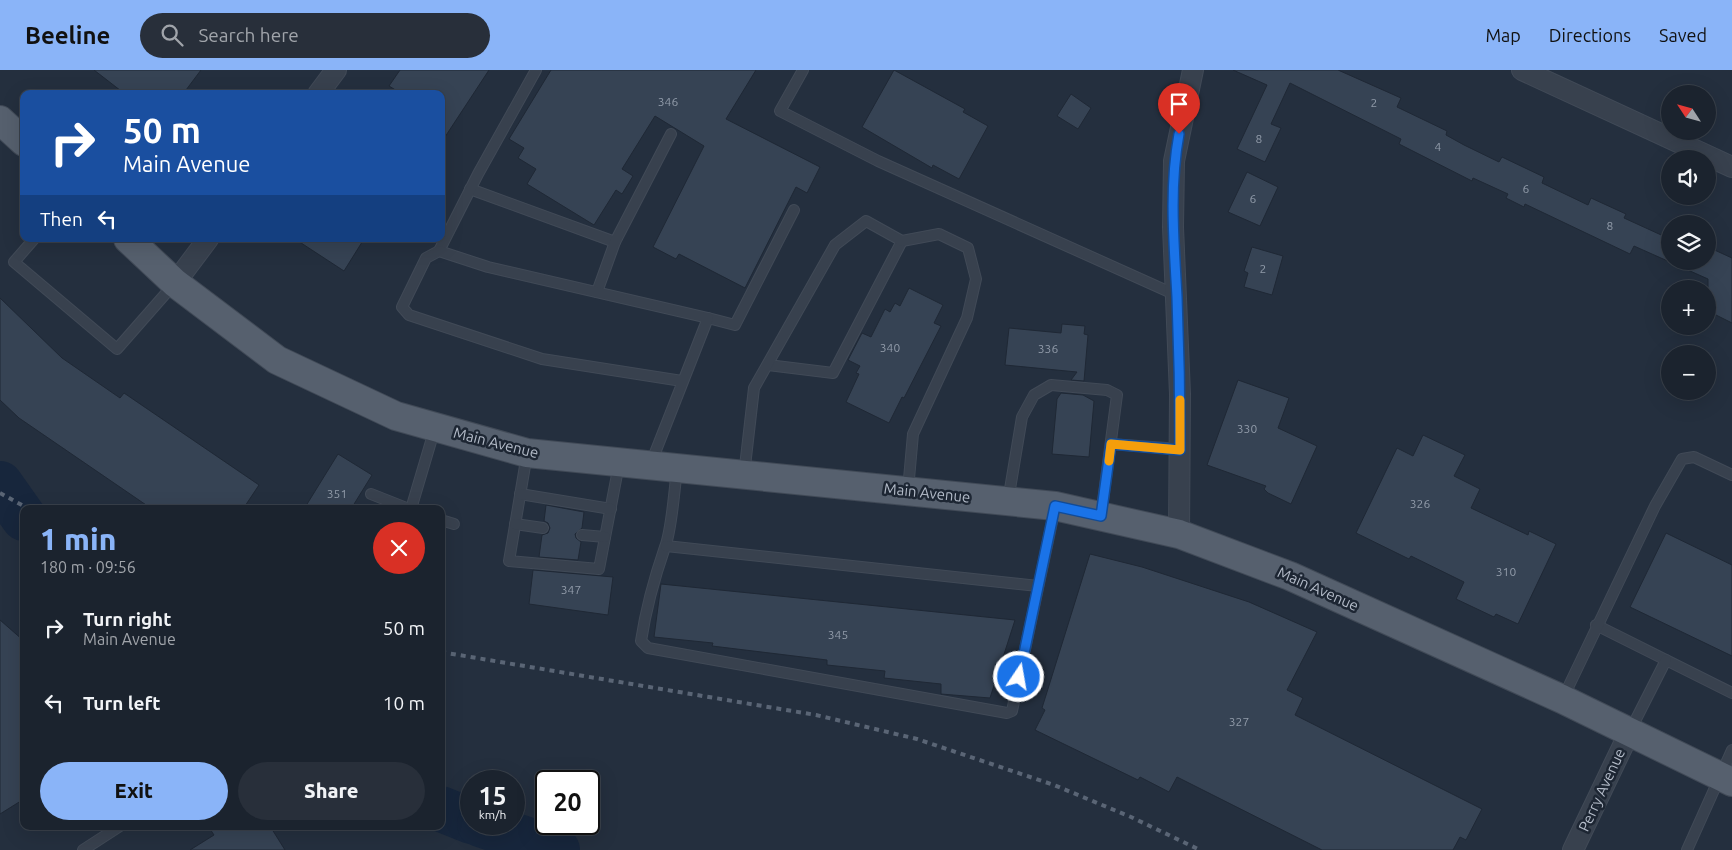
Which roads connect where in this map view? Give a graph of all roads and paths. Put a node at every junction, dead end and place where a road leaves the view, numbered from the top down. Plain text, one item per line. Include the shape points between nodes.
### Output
1 (336, 70) edge
2 (536, 70) edge
3 (803, 70) edge
4 (1193, 70) edge
5 (1522, 70) edge
6 (321, 90) edge
7 (0, 120) edge
8 (671, 134) dead end
9 (20, 138) edge
10 (1732, 167) edge
11 (470, 189) junction
12 (794, 210) dead end
13 (445, 239) edge
14 (902, 241) junction
15 (31, 242) edge
16 (131, 242) edge
17 (206, 242) edge
18 (444, 242) edge
19 (615, 242) junction
20 (439, 251) junction
21 (175, 283) junction
22 (597, 292) junction
23 (1176, 296) junction
24 (708, 318) junction
25 (768, 365) junction
26 (682, 381) junction
27 (436, 427) junction
28 (1111, 444) junction
29 (1180, 450) junction
30 (527, 454) junction
31 (620, 463) junction
32 (650, 466) junction
33 (677, 469) junction
34 (1732, 475) edge
35 (744, 476) junction
36 (908, 491) junction
37 (371, 494) dead end
38 (520, 494) junction
39 (1008, 502) junction
40 (400, 505) edge
41 (411, 505) edge
42 (1055, 506) junction
43 (611, 508) junction
44 (1101, 516) junction
45 (445, 521) edge
46 (454, 524) dead end
47 (515, 524) junction
48 (543, 528) dead end
49 (1179, 534) junction
50 (582, 535) dead end
51 (606, 538) junction
52 (666, 546) junction
53 (1038, 586) junction
54 (1596, 626) junction
55 (1666, 660) junction
56 (1732, 693) edge
57 (1562, 699) junction
58 (1630, 731) junction
59 (1732, 750) edge
60 (1726, 779) edge
61 (114, 830) edge
62 (83, 850) edge
63 (1574, 850) edge
64 (1687, 850) edge

1 - 6 street
2 - 11 lane
3 - 23 lane via 780,111 878,161
4 - 23 street via 1174,161
5 - 10 street
7 - 9 main road
8 - 19 lane
11 - 13 lane
11 - 19 lane
12 - 24 lane via 735,325
14 - 25 lane via 833,373
14 - 25 lane via 866,221 835,245
14 - 36 lane via 939,234 968,248 976,279 967,318 913,434
15 - 21 lane via 14,262 117,348
16 - 21 main road, Main Avenue
17 - 21 street
18 - 20 lane
19 - 22 lane
20 - 22 lane via 488,267
20 - 26 lane via 426,258 402,307 409,315 542,359
21 - 27 main road, Main Avenue via 278,360 396,416
22 - 24 lane
23 - 29 street
24 - 26 lane
25 - 35 lane via 754,388
26 - 32 lane
27 - 30 main road, Main Avenue
27 - 41 lane
28 - 29 lane
28 - 39 lane via 1117,395 1107,390 1051,385 1034,395 1022,417
28 - 44 lane
29 - 49 street
30 - 31 main road, Main Avenue
30 - 38 lane
31 - 32 main road, Main Avenue
31 - 43 lane
32 - 33 main road, Main Avenue
33 - 35 main road, Main Avenue
33 - 52 lane
34 - 54 lane via 1694,456 1682,459
35 - 36 main road, Main Avenue
36 - 39 main road, Main Avenue
37 - 40 lane
38 - 43 lane
38 - 47 lane
39 - 42 main road, Main Avenue
42 - 44 main road, Main Avenue
42 - 53 lane
43 - 51 lane
44 - 49 main road, Main Avenue
45 - 46 lane
47 - 48 lane
47 - 51 lane via 509,561 600,569
49 - 57 main road, Main Avenue via 1290,576
50 - 51 lane
52 - 53 lane
52 - 53 lane via 654,574 647,603 642,641 648,648 1006,714 1012,711
54 - 55 lane
54 - 57 lane
55 - 56 lane
55 - 58 lane
57 - 58 main road, Main Avenue
58 - 60 main road, Main Avenue
58 - 63 street, Perry Avenue
59 - 60 lane
60 - 64 lane
61 - 62 lane

